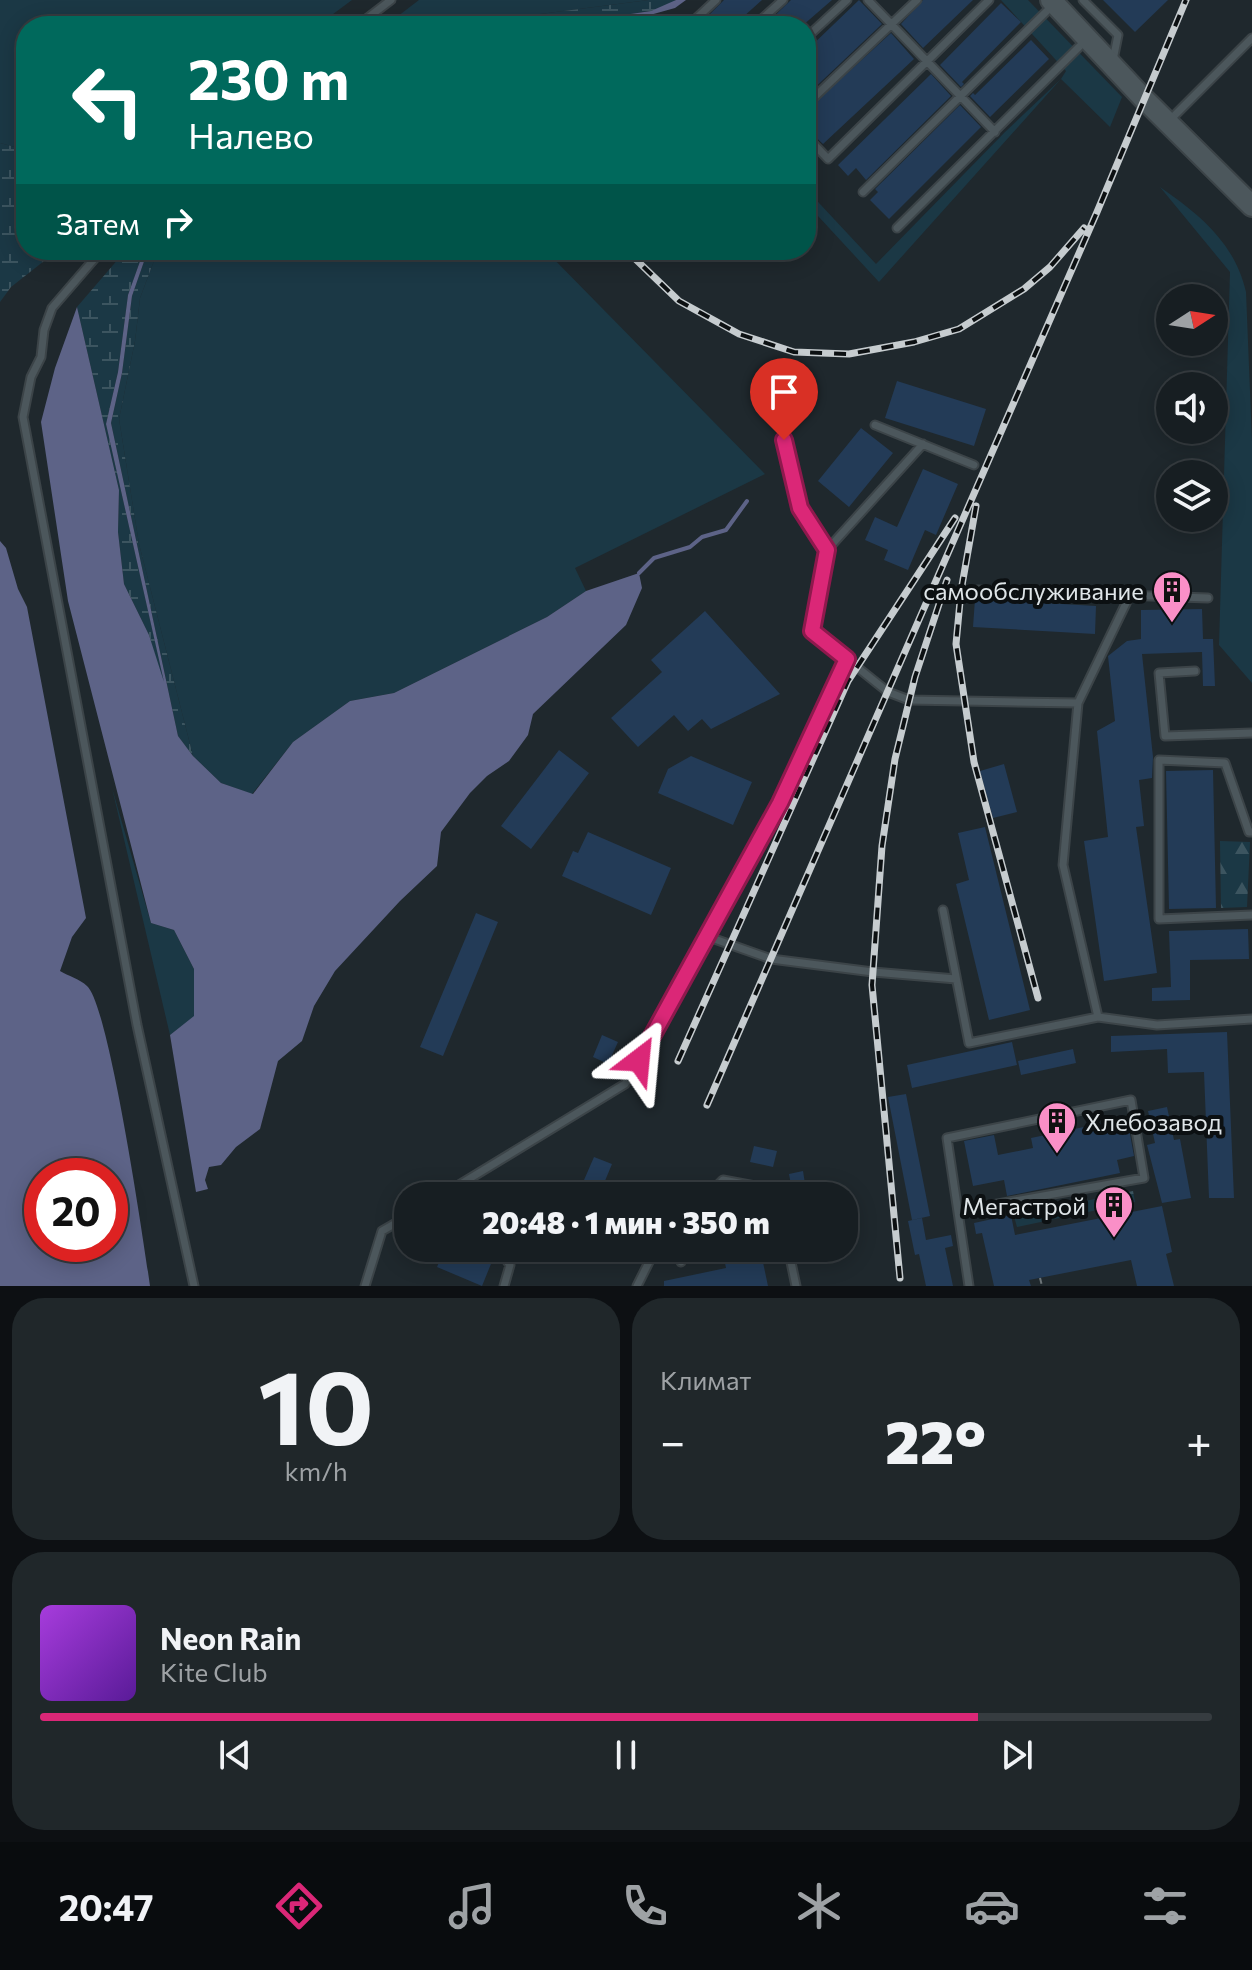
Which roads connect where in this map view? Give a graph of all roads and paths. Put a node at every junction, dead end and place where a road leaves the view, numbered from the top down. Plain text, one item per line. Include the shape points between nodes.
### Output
1 (391, 0) edge
2 (716, 0) edge
3 (783, 0) edge
4 (847, 0) edge
5 (868, 0) edge
6 (917, 0) edge
7 (989, 0) edge
8 (1083, 0) edge
9 (1054, 1) edge
10 (370, 16) edge
11 (699, 16) edge
12 (765, 16) edge
13 (891, 24) junction
14 (816, 29) edge
15 (1088, 38) junction
16 (1252, 38) edge
17 (927, 61) junction
18 (1112, 66) junction
19 (816, 95) edge
20 (960, 96) junction
21 (1169, 122) junction
22 (995, 132) junction
23 (816, 146) edge
24 (863, 192) dead end
25 (1251, 205) edge
26 (897, 228) dead end
27 (93, 260) edge
28 (875, 425) dead end
29 (784, 440) dead end
30 (923, 444) junction
31 (974, 465) dead end
32 (827, 550) junction
33 (978, 590) dead end
34 (1130, 595) junction
35 (1208, 598) dead end
36 (847, 659) junction
37 (1195, 671) dead end
38 (1078, 703) junction
39 (1252, 733) edge
40 (1252, 832) edge
41 (943, 910) dead end
42 (1252, 915) edge
43 (706, 936) junction
44 (956, 979) junction
45 (1098, 1017) junction
46 (1252, 1019) edge
47 (463, 1182) edge
48 (958, 1211) junction
49 (394, 1224) edge
50 (508, 1262) edge
51 (649, 1262) edge
52 (791, 1262) edge
53 (1040, 1278) dead end
54 (194, 1286) edge
55 (365, 1286) edge
56 (504, 1286) edge
57 (637, 1286) edge
58 (796, 1286) edge
59 (969, 1286) edge
60 (1042, 1286) edge

1 - 10 lane
2 - 11 lane
3 - 12 lane
4 - 14 lane
5 - 13 lane
6 - 13 lane
7 - 17 lane
8 - 18 lane via 1118,35
9 - 15 main road
9 - 20 lane
13 - 17 lane
13 - 19 lane
15 - 18 main road
15 - 22 lane
16 - 21 lane
17 - 20 lane
17 - 23 lane via 828,159
18 - 21 main road
20 - 22 lane
20 - 24 lane
21 - 25 main road
22 - 26 lane
27 - 54 lane via 52,308 23,417 137,1025
28 - 30 lane
29 - 32 lane via 800,508
30 - 31 lane
30 - 32 lane
32 - 36 lane via 812,631
33 - 34 lane
34 - 35 lane
34 - 38 lane
36 - 38 lane via 888,692 909,700
36 - 43 lane via 780,803
37 - 39 lane via 1159,673 1165,736
38 - 45 lane via 1063,865
40 - 42 lane via 1225,763 1159,760 1159,919
41 - 44 lane
43 - 44 lane via 771,959
43 - 47 lane via 625,1084
44 - 45 lane via 969,1043
45 - 46 lane via 1157,1025
48 - 48 lane via 1144,1178 1131,1100 947,1138
48 - 59 lane
49 - 55 lane via 382,1231
50 - 56 lane
51 - 57 lane
52 - 58 lane
53 - 60 path

